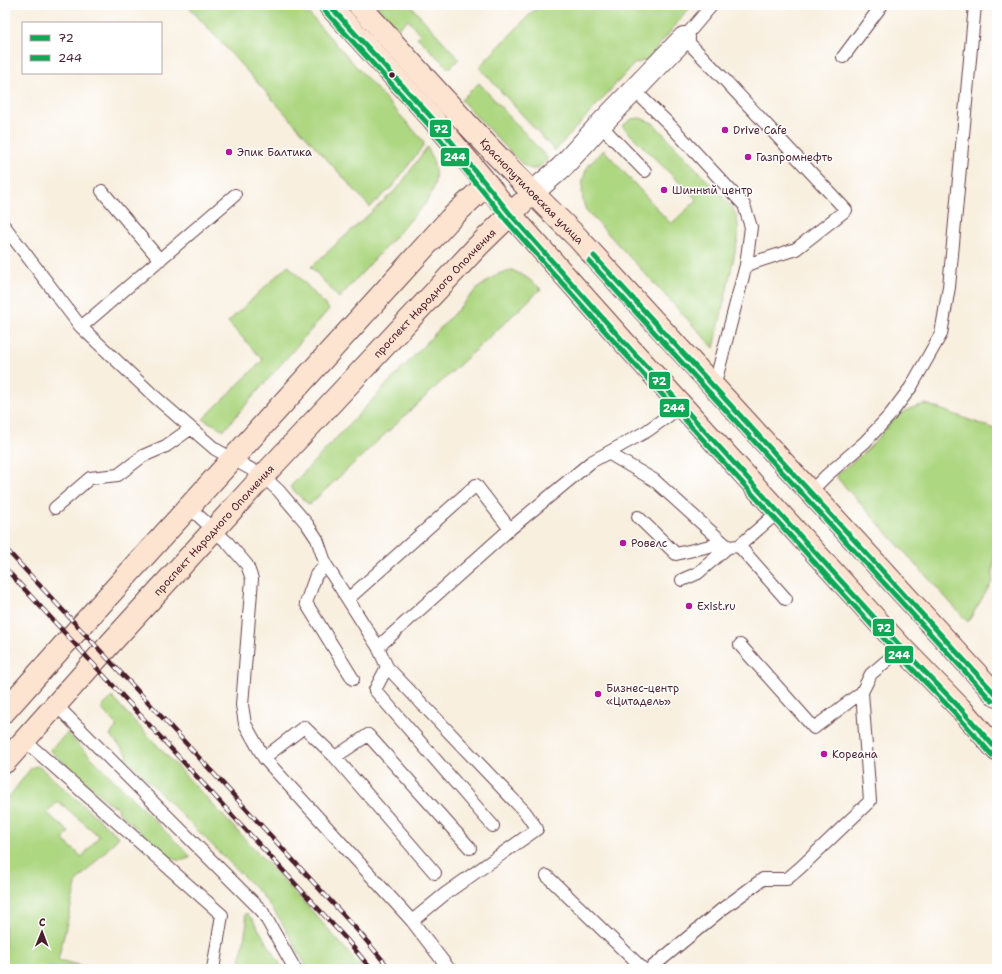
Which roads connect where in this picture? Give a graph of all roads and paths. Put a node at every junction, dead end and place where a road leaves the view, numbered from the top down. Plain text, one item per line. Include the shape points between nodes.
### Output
1 (329, 5) edge
2 (359, 5) edge
3 (712, 5) edge
4 (882, 5) edge
5 (975, 5) edge
6 (684, 38) junction
7 (843, 57) dead end
8 (634, 90) junction
9 (600, 125) junction
10 (646, 171) dead end
11 (488, 184) junction
12 (102, 191) dead end
13 (532, 193) junction
14 (235, 195) dead end
15 (511, 215) junction
16 (5, 226) edge
17 (9, 241) edge
18 (160, 260) junction
19 (746, 265) junction
20 (81, 327) junction
21 (714, 387) junction
22 (682, 406) junction
23 (190, 429) junction
24 (608, 453) junction
25 (233, 460) junction
26 (263, 476) junction
27 (810, 492) junction
28 (189, 507) junction
29 (55, 508) dead end
30 (778, 512) junction
31 (638, 517) dead end
32 (510, 529) junction
33 (214, 530) junction
34 (734, 547) junction
35 (326, 565) junction
36 (682, 580) dead end
37 (348, 599) junction
38 (786, 599) dead end
39 (740, 645) dead end
40 (378, 647) junction
41 (902, 648) junction
42 (387, 667) junction
43 (353, 679) dead end
44 (862, 692) junction
45 (997, 696) edge
46 (56, 705) junction
47 (5, 711) edge
48 (24, 740) junction
49 (997, 750) edge
50 (335, 757) junction
51 (264, 758) junction
52 (5, 762) edge
53 (493, 826) dead end
54 (470, 848) dead end
55 (435, 873) dead end
56 (547, 876) dead end
57 (412, 921) junction
58 (213, 969) edge
59 (295, 969) edge
60 (449, 969) edge
61 (643, 969) edge
62 (650, 969) edge

1 - 11 main road via 433,119
2 - 13 main road, Краснопутиловская улица
3 - 6 lane
4 - 7 lane
5 - 27 lane via 949,287 941,334 911,387 890,416
6 - 8 street
6 - 19 lane via 846,210 796,249
8 - 9 street
8 - 19 lane via 744,205 751,227
9 - 10 lane
9 - 13 street via 562,168
11 - 13 main road
11 - 15 main road
11 - 25 main road via 450,219
12 - 18 lane
13 - 15 main road, проспект Народного Ополчения
13 - 21 main road, Краснопутиловская улица via 578,237
14 - 18 lane
15 - 22 main road
15 - 26 main road, проспект Народного Ополчения via 478,246
16 - 17 lane
17 - 20 lane
18 - 20 lane
19 - 21 lane
20 - 23 lane
21 - 27 main road, Краснопутиловская улица
22 - 24 lane
22 - 30 main road
23 - 25 lane
23 - 29 lane via 166,446 143,456 118,475 90,478
24 - 32 lane via 591,462
24 - 34 lane via 654,480 707,530
25 - 26 lane
25 - 28 main road
26 - 33 main road, проспект Народного Ополчения
26 - 35 lane via 279,490 307,524 317,539
27 - 45 main road, Краснопутиловская улица
28 - 33 lane
28 - 47 main road
30 - 34 lane via 759,530
30 - 41 main road
31 - 34 lane via 676,554 710,546
32 - 37 lane via 476,485
32 - 40 lane
33 - 46 main road, проспект Народного Ополчения
33 - 51 lane via 247,565 252,579 242,705 245,724
34 - 36 lane via 698,574
34 - 38 lane
35 - 37 lane
35 - 43 lane via 316,575 306,603
37 - 40 lane
39 - 44 lane via 814,728
40 - 42 lane
41 - 44 lane via 871,674
41 - 49 main road
42 - 53 lane via 375,690
42 - 57 lane via 525,812 537,829 445,894
44 - 62 lane via 870,801 787,879 763,879
46 - 48 main road, проспект Народного Ополчения
46 - 59 lane via 262,911
48 - 52 main road, проспект Народного Ополчения
48 - 58 lane via 222,915
50 - 51 lane via 304,727
50 - 54 lane via 368,735
50 - 55 lane
51 - 57 lane
56 - 61 lane
57 - 60 lane

